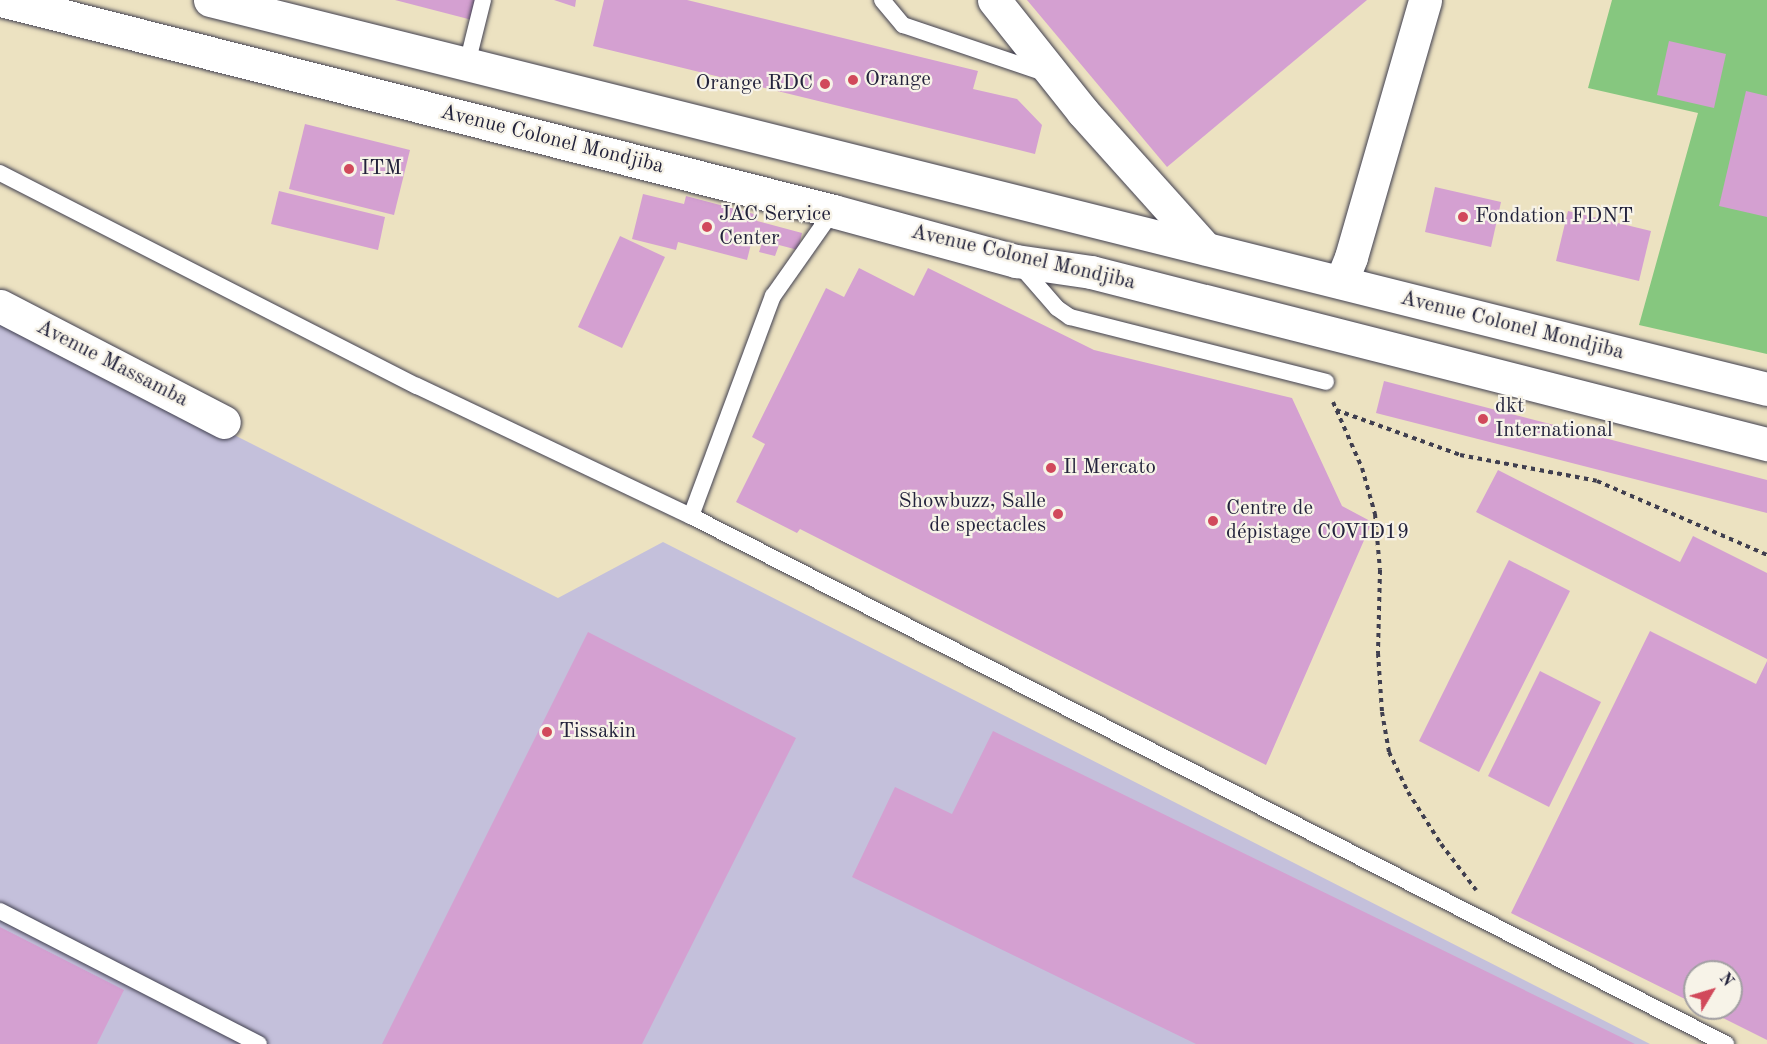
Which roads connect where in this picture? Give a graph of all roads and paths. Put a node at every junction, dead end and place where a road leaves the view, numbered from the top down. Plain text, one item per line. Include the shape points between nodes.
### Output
1 (1, 0) edge
2 (210, 0) edge
3 (483, 0) edge
4 (882, 0) edge
5 (994, 0) edge
6 (1425, 0) edge
7 (467, 64) junction
8 (1056, 76) junction
9 (0, 173) edge
10 (833, 211) junction
11 (1205, 248) junction
12 (1016, 261) junction
13 (1341, 282) junction
14 (1191, 298) junction
15 (0, 306) edge
16 (1326, 382) dead end
17 (1536, 385) junction
18 (1767, 391) edge
19 (1336, 410) dead end
20 (1337, 416) dead end
21 (224, 422) dead end
22 (1767, 439) edge
23 (1767, 444) edge
24 (691, 516) junction
25 (1767, 555) edge
26 (1482, 898) dead end
27 (0, 911) edge
28 (259, 1044) edge
29 (1726, 1044) edge

1 - 10 main road, Avenue Colonel Mondjiba
2 - 7 main road, Avenue Colonel Mondjiba
3 - 7 lane
4 - 8 lane via 903,25
5 - 8 main road
6 - 13 main road
7 - 11 main road, Avenue Colonel Mondjiba
8 - 11 main road via 1130,167
9 - 24 lane via 417,386
10 - 12 main road, Avenue Colonel Mondjiba
10 - 24 lane via 773,296
11 - 13 main road, Avenue Colonel Mondjiba
11 - 14 main road
12 - 14 main road, Avenue Colonel Mondjiba via 1091,272
12 - 16 lane via 1070,317
13 - 18 main road, Avenue Colonel Mondjiba
14 - 17 main road, Avenue Colonel Mondjiba
15 - 21 main road, Avenue Massamba
17 - 22 main road
17 - 23 main road, Avenue Colonel Mondjiba
19 - 25 path via 1460,455 1597,481
20 - 26 path via 1362,468 1375,514 1380,570 1378,653 1389,752 1408,792
24 - 29 lane
27 - 28 lane

